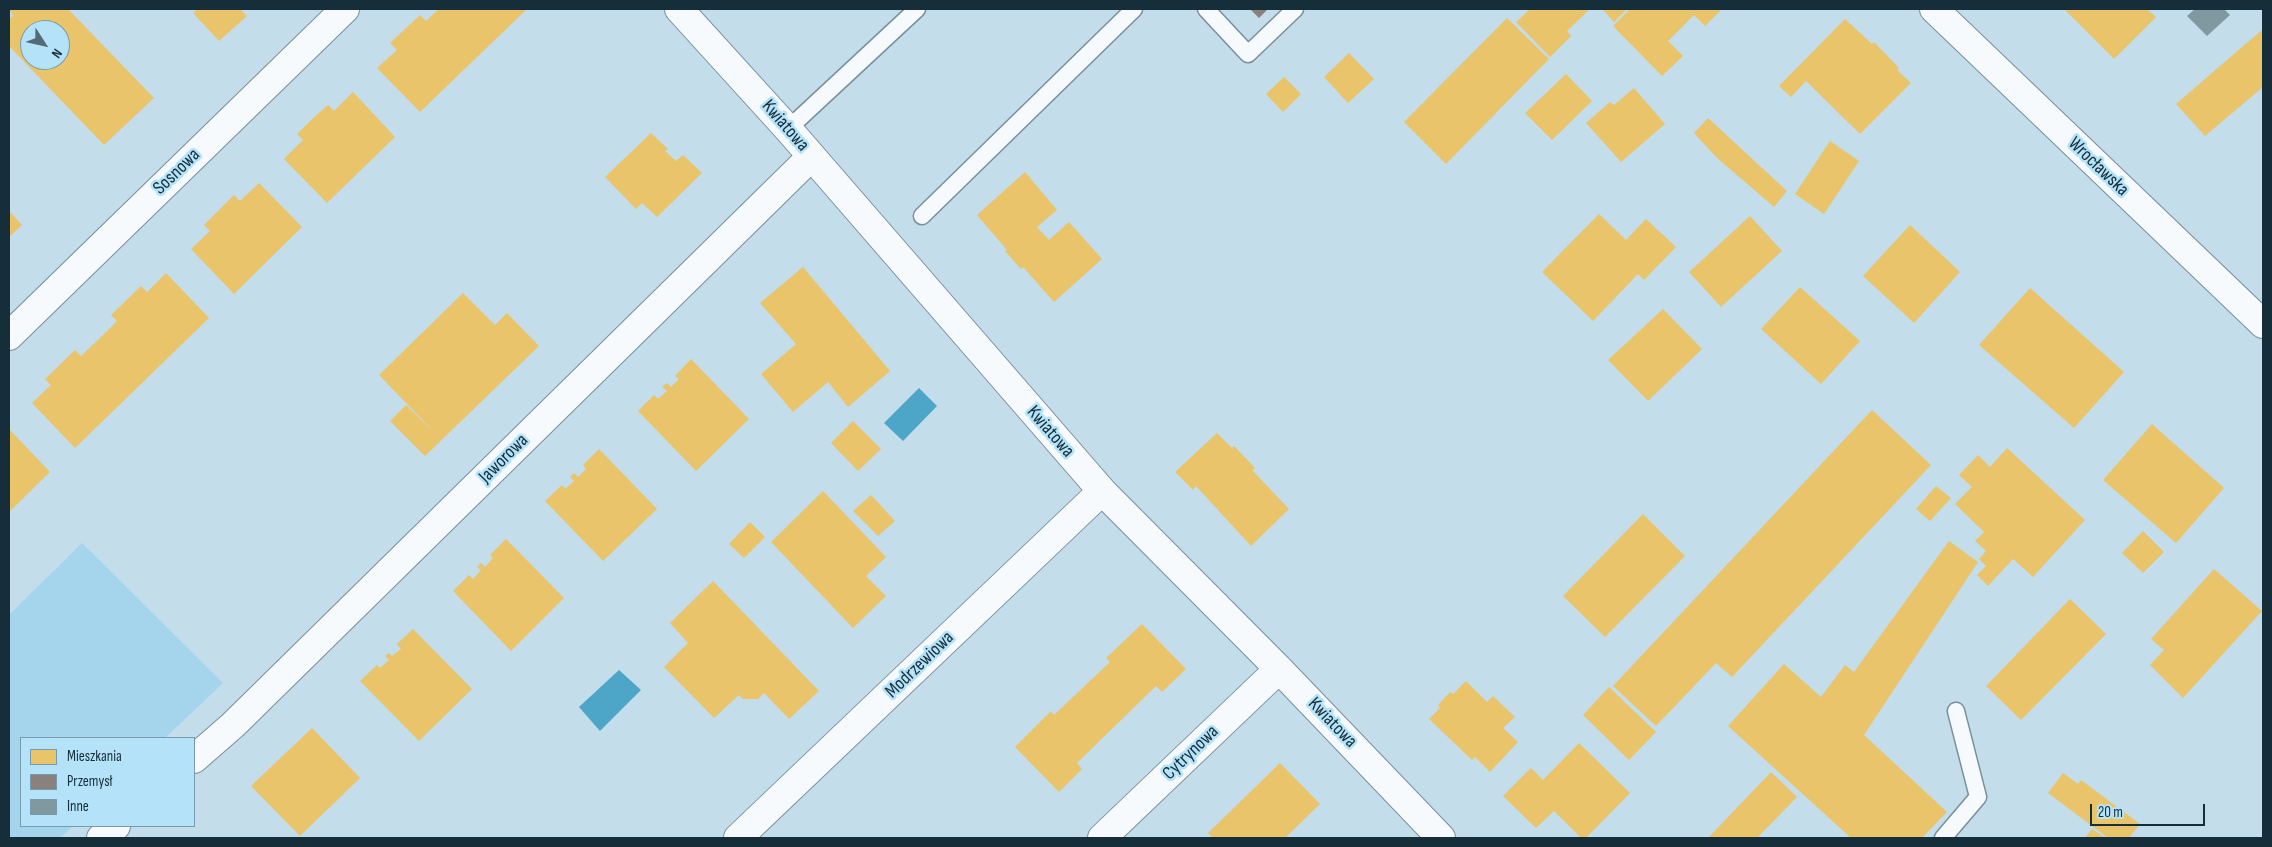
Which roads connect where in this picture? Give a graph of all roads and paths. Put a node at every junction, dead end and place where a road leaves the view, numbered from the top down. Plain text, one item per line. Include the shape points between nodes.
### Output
1 (345, 9) edge
2 (679, 9) edge
3 (917, 9) edge
4 (1134, 9) edge
5 (1206, 9) edge
6 (1295, 9) edge
7 (1934, 9) edge
8 (788, 129) junction
9 (811, 157) junction
10 (922, 216) dead end
11 (2263, 324) edge
12 (9, 336) edge
13 (1102, 491) junction
14 (1279, 669) junction
15 (1956, 711) dead end
16 (195, 758) edge
17 (115, 827) edge
18 (101, 838) edge
19 (738, 838) edge
20 (1102, 838) edge
21 (1440, 838) edge
22 (1943, 838) edge

1 - 12 street, Sosnowa
2 - 8 street, Kwiatowa
3 - 8 lane
4 - 10 lane
5 - 6 lane via 1248,54
7 - 11 street, Wrocławska
8 - 9 street, Kwiatowa
9 - 13 street, Kwiatowa
9 - 16 street, Jaworowa via 233,726
13 - 14 street, Kwiatowa
13 - 19 street, Modrzewiowa
14 - 20 street, Cytrynowa
14 - 21 street, Kwiatowa
15 - 22 lane via 1978,797
17 - 18 street

